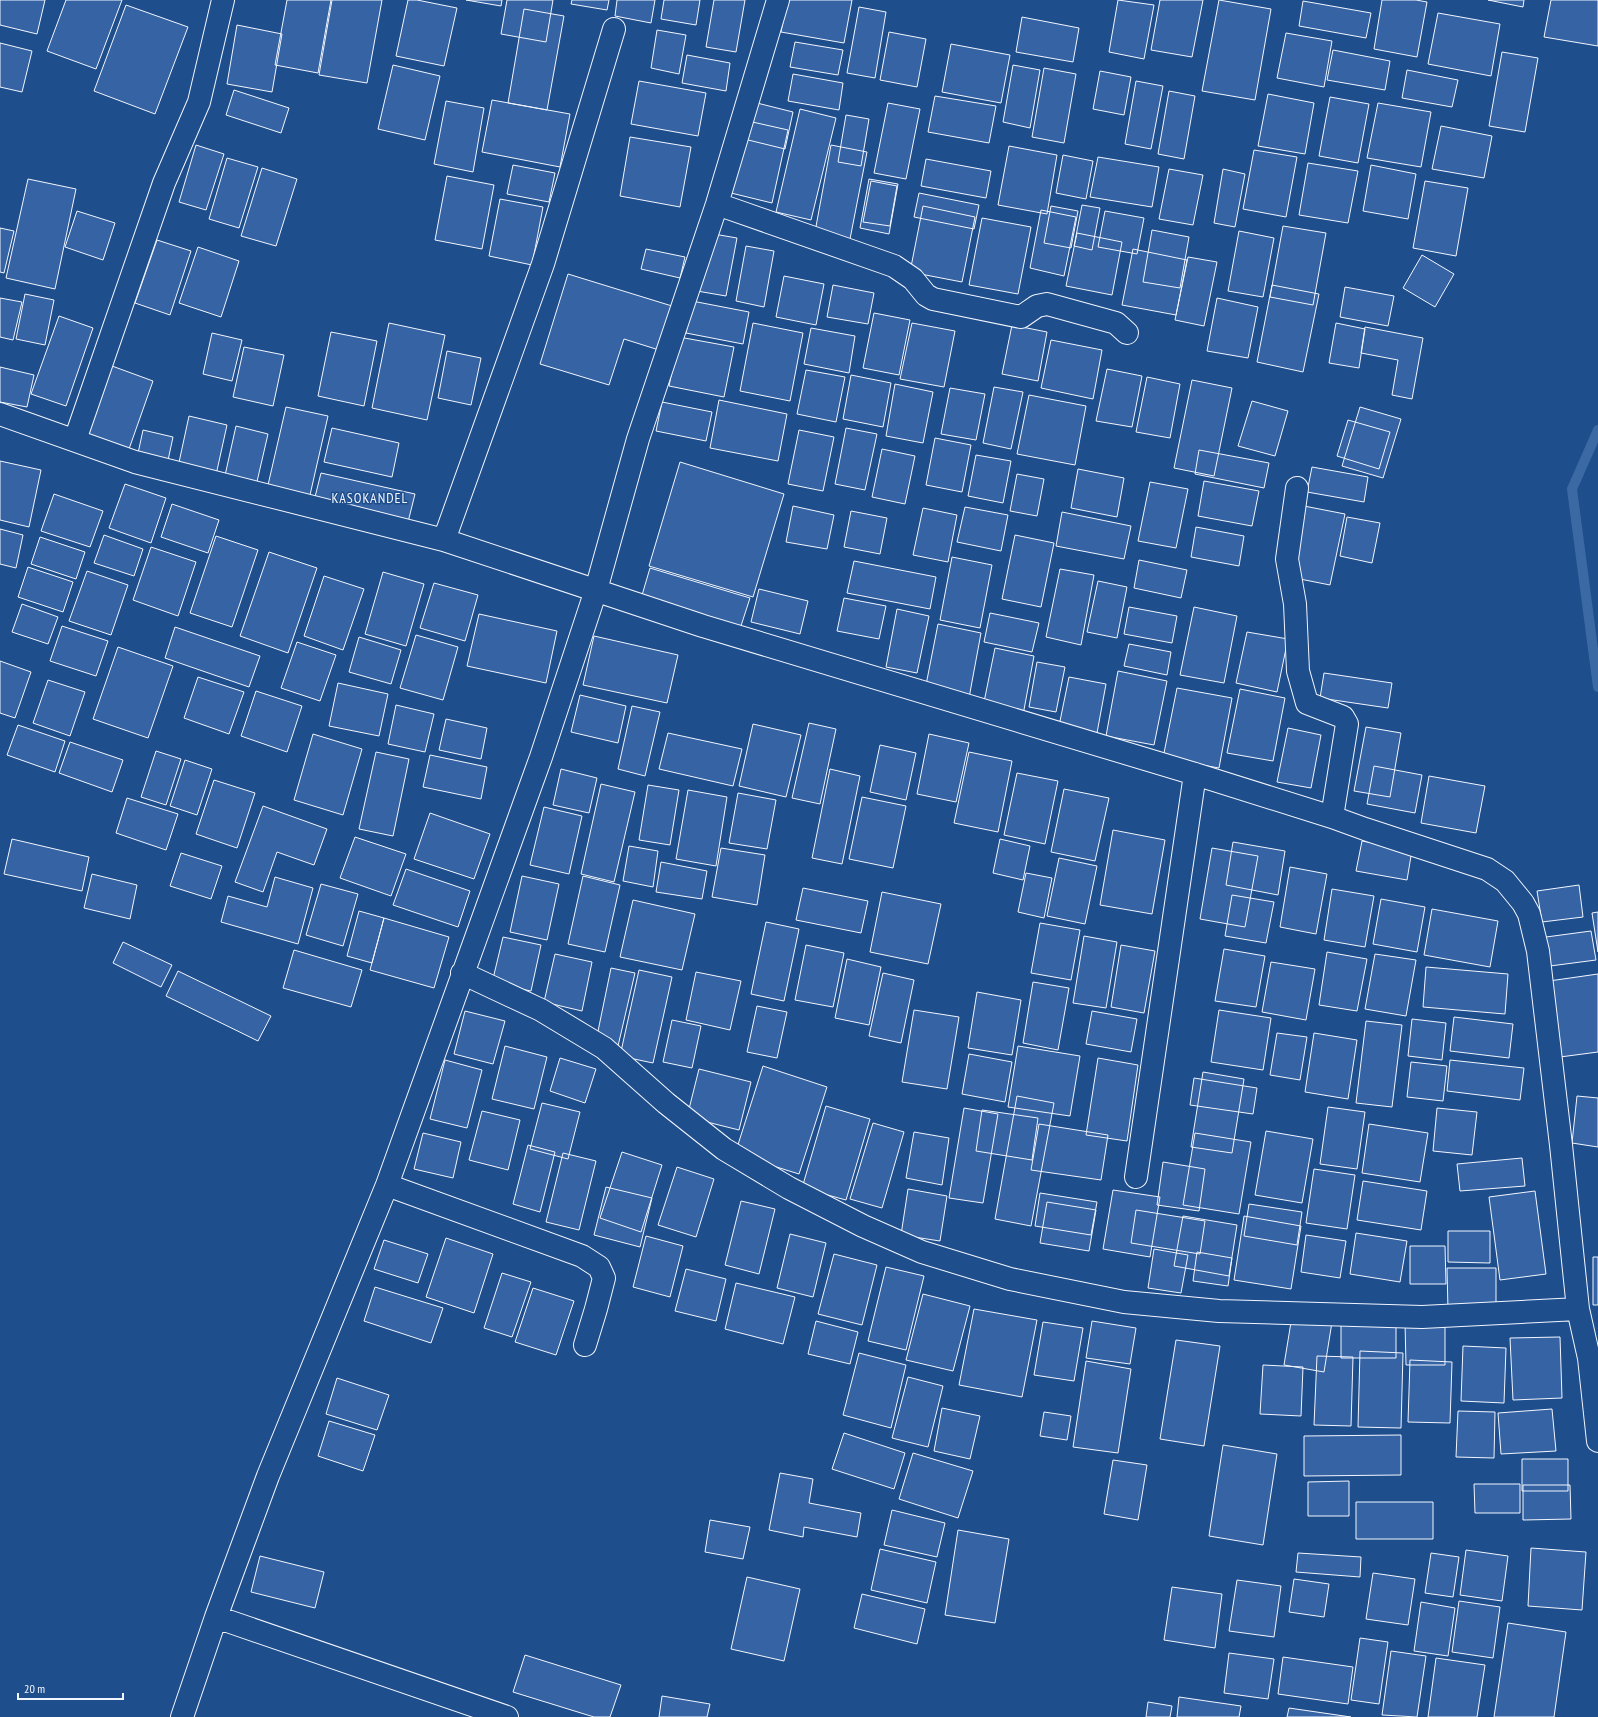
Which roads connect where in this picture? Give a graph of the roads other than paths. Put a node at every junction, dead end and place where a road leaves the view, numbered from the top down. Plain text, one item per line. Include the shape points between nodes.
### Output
1 (223, 0) edge
2 (778, 0) edge
3 (614, 29) dead end
4 (717, 204) junction
5 (1127, 333) dead end
6 (0, 414) edge
7 (75, 440) junction
8 (1297, 488) dead end
9 (444, 540) junction
10 (596, 590) junction
11 (1195, 774) junction
12 (1332, 817) junction
13 (462, 973) junction
14 (1136, 1177) dead end
15 (387, 1184) junction
16 (1578, 1309) junction
17 (585, 1345) dead end
18 (1598, 1441) edge
19 (216, 1617) junction
20 (182, 1717) edge
21 (507, 1717) edge

1 - 7 street via 199,102 155,207
2 - 4 street
3 - 9 street via 543,264
4 - 5 street via 894,266 913,279 926,295 933,299 1021,317 1037,306 1047,304 1116,323
4 - 10 street via 638,438
6 - 7 street
7 - 9 street via 135,462
8 - 12 street via 1287,559 1295,604 1300,684 1306,703 1343,717 1347,724
9 - 10 street
10 - 11 street via 710,628
10 - 13 street via 541,757
11 - 12 street
11 - 14 street
12 - 16 street via 1487,869 1506,881 1523,903 1538,951
13 - 15 street
13 - 16 street via 541,1010 604,1048 666,1103 724,1149 789,1188 863,1226 922,1252 1010,1279 1124,1302 1219,1311 1422,1317
15 - 17 street via 582,1256 599,1267 604,1278
15 - 19 street via 268,1476
16 - 18 street via 1589,1358
19 - 20 street
19 - 21 street

